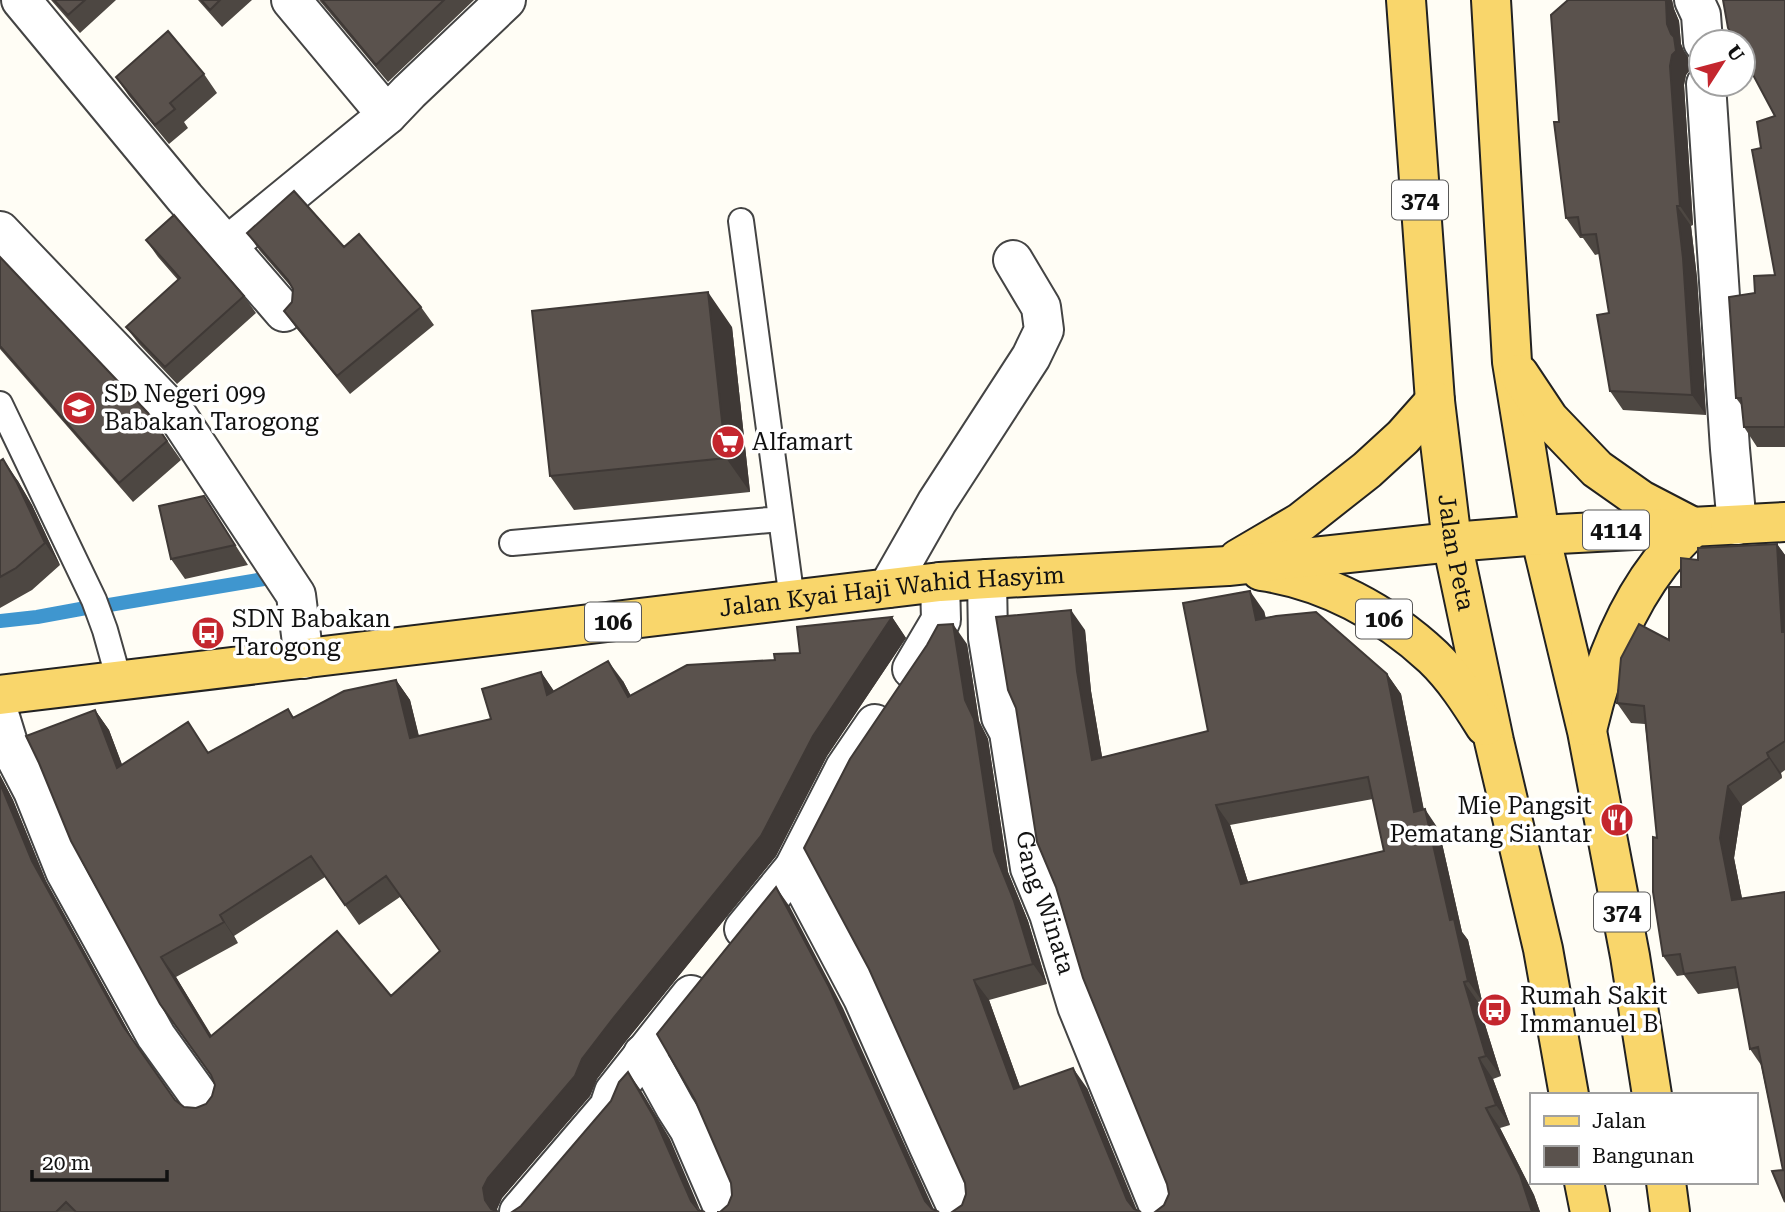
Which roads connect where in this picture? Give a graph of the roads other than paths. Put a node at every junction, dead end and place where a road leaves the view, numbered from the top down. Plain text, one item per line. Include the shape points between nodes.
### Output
1 (21, 0) edge
2 (291, 0) edge
3 (506, 0) edge
4 (1406, 0) edge
5 (1491, 0) edge
6 (1694, 0) edge
7 (1702, 28) edge
8 (1707, 98) edge
9 (387, 115) junction
10 (741, 221) dead end
11 (0, 230) edge
12 (227, 246) junction
13 (1013, 260) dead end
14 (284, 312) edge
15 (1512, 362) junction
16 (1435, 401) junction
17 (0, 404) edge
18 (780, 519) junction
19 (1785, 522) edge
20 (1737, 525) junction
21 (1693, 527) junction
22 (1539, 535) junction
23 (1452, 542) junction
24 (512, 543) dead end
25 (1228, 566) junction
26 (986, 579) junction
27 (940, 582) junction
28 (888, 588) junction
29 (792, 600) junction
30 (303, 659) junction
31 (119, 680) junction
32 (0, 695) edge
33 (4, 730) edge
34 (1587, 730) junction
35 (1494, 741) junction
36 (794, 868) junction
37 (643, 1054) junction
38 (1569, 1093) edge
39 (1653, 1093) edge
40 (207, 1107) edge
41 (1584, 1184) edge
42 (1666, 1184) edge
43 (519, 1212) edge
44 (725, 1212) edge
45 (959, 1212) edge
46 (1161, 1212) edge
47 (1590, 1212) edge
48 (1671, 1212) edge

1 - 12 street
2 - 9 street
3 - 9 street
4 - 16 main road, Jalan Peta / 374
5 - 15 main road, 374
6 - 7 street
8 - 20 street
9 - 12 street
10 - 18 lane
11 - 30 street via 179,418 296,594
12 - 14 street
13 - 28 street via 1041,307 1044,330
15 - 21 main road via 1549,419 1597,469 1641,500
15 - 22 main road, 374
16 - 23 main road, Jalan Peta / 374
16 - 25 main road, 106 via 1367,470 1301,522
17 - 31 lane via 94,600
18 - 24 lane
18 - 29 lane
19 - 20 main road, Jalan Kyai Haji Wahid Hasyim / 4114
20 - 21 main road, Jalan Kyai Haji Wahid Hasyim / 4114
21 - 22 main road, Jalan Kyai Haji Wahid Hasyim / 4114
21 - 34 main road via 1661,562 1634,602 1597,686
22 - 23 main road, Jalan Kyai Haji Wahid Hasyim
22 - 34 main road, 374
23 - 25 main road, Jalan Kyai Haji Wahid Hasyim / 106
23 - 35 main road, Jalan Peta / 374
25 - 26 main road, Jalan Kyai Haji Wahid Hasyim / 106
25 - 35 main road, 106 via 1287,575 1343,595 1396,625 1434,658 1467,697
26 - 27 main road, Jalan Kyai Haji Wahid Hasyim / 106
26 - 46 street, Gang Winata via 988,638 1001,717 1009,732 1030,868 1077,1006
27 - 28 main road, Jalan Kyai Haji Wahid Hasyim / 106
27 - 36 street via 942,620 845,768
28 - 29 main road, Jalan Kyai Haji Wahid Hasyim / 106
29 - 30 main road, Jalan Kyai Haji Wahid Hasyim / 106
30 - 31 main road, Jalan Kyai Haji Wahid Hasyim / 106
31 - 32 main road, Jalan Kyai Haji Wahid Hasyim / 106
33 - 40 street via 65,872 156,1036
34 - 39 main road, 374
35 - 38 main road, Jalan Peta / 374 via 1543,949
36 - 37 street
36 - 45 street via 863,998
37 - 43 street via 614,1092 609,1107
37 - 44 street via 689,1129
41 - 47 main road
42 - 48 main road

